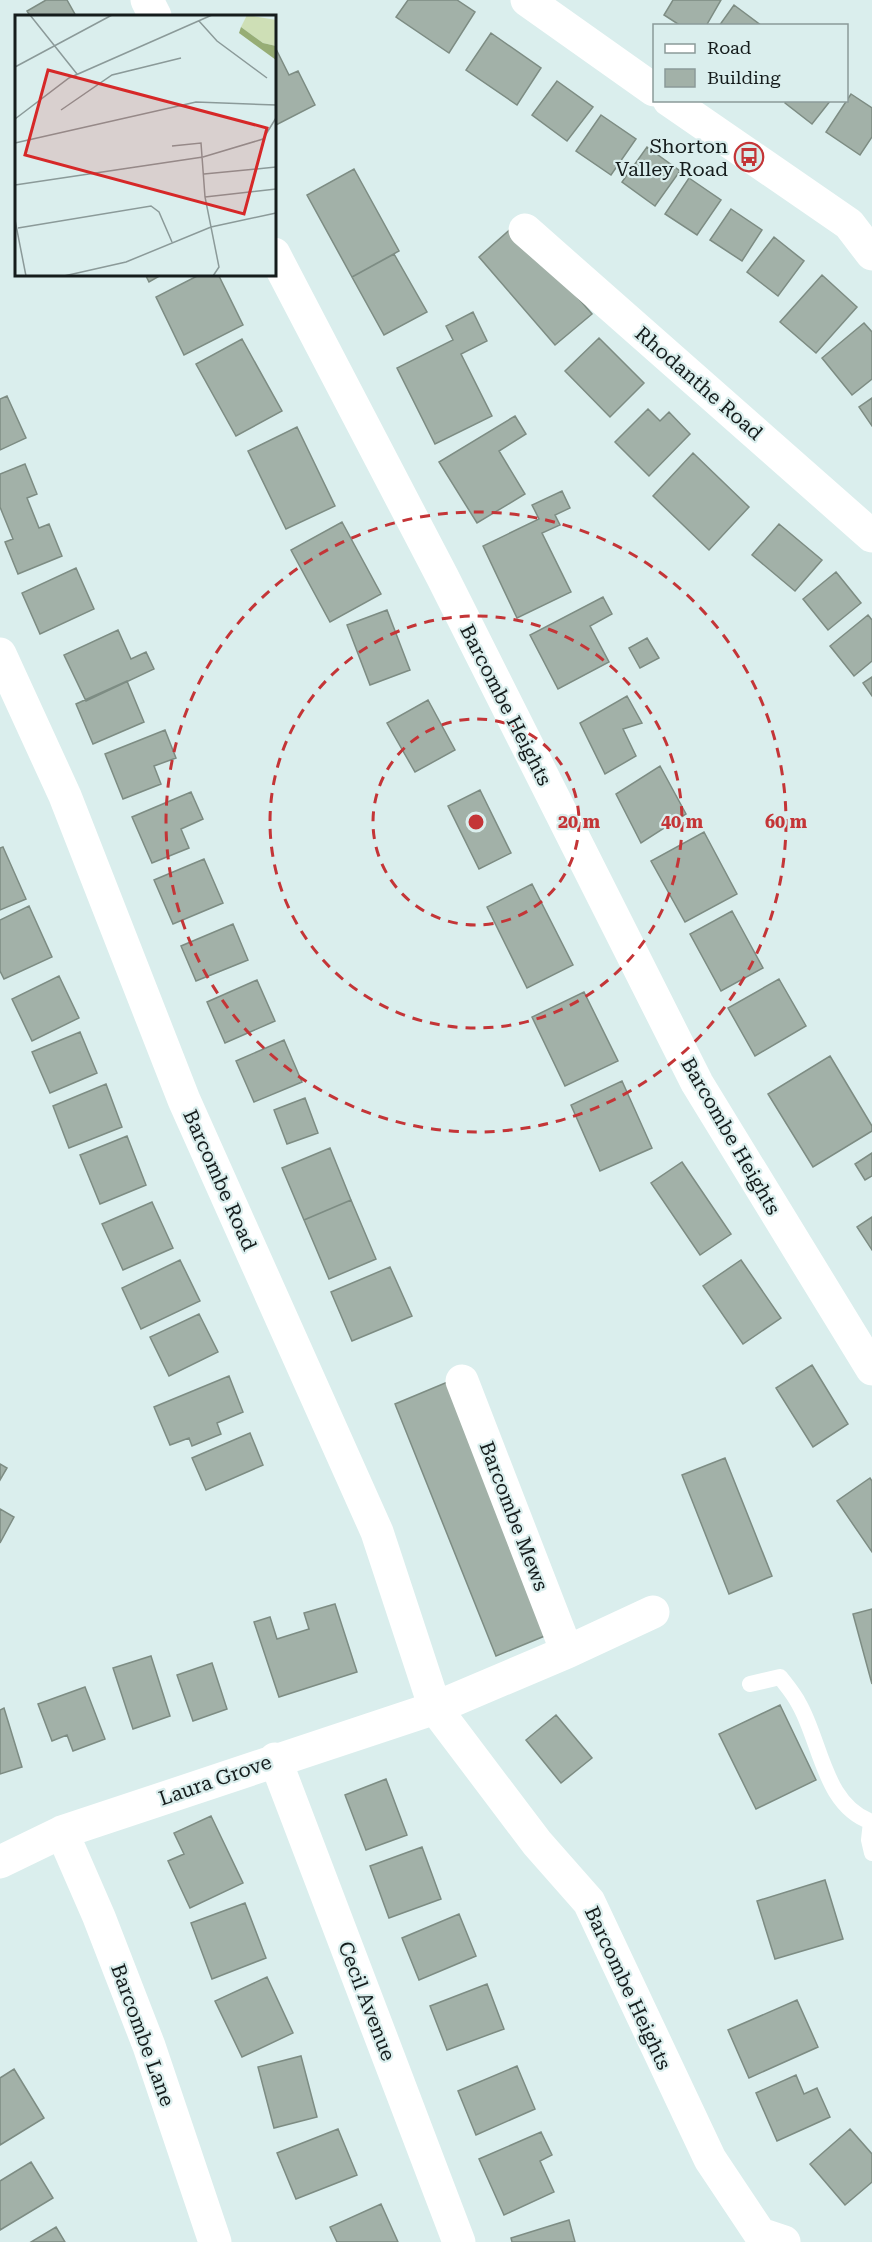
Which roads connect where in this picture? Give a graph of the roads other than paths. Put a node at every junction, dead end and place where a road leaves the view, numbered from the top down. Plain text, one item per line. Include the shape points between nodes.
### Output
1 (147, 0) edge
2 (527, 0) edge
3 (154, 15) edge
4 (653, 89) edge
5 (672, 102) edge
6 (525, 230) dead end
7 (872, 254) edge
8 (276, 258) edge
9 (872, 536) edge
10 (0, 654) edge
11 (872, 1369) edge
12 (462, 1381) dead end
13 (653, 1612) dead end
14 (567, 1652) junction
15 (750, 1684) dead end
16 (435, 1708) junction
17 (275, 1759) junction
18 (871, 1822) edge
19 (62, 1832) junction
20 (872, 1853) edge
21 (0, 1862) edge
22 (215, 2242) edge
23 (459, 2242) edge
24 (784, 2242) edge

1 - 3 street
2 - 4 street
5 - 7 street via 849,225
6 - 9 street, Rhodanthe Road
8 - 11 street, Barcombe Heights via 442,576 697,1083
10 - 16 street, Barcombe Road via 65,796 184,1100 376,1532
12 - 14 street, Barcombe Mews
13 - 14 street
14 - 16 street
15 - 18 lane via 780,1677 800,1705 832,1785 850,1811
16 - 17 street, Laura Grove
16 - 24 street, Barcombe Heights via 537,1843 589,1902 710,2159 760,2234
17 - 19 street, Laura Grove
17 - 23 street, Cecil Avenue
18 - 20 lane
19 - 21 street, Laura Grove
19 - 22 street, Barcombe Lane via 149,2046

